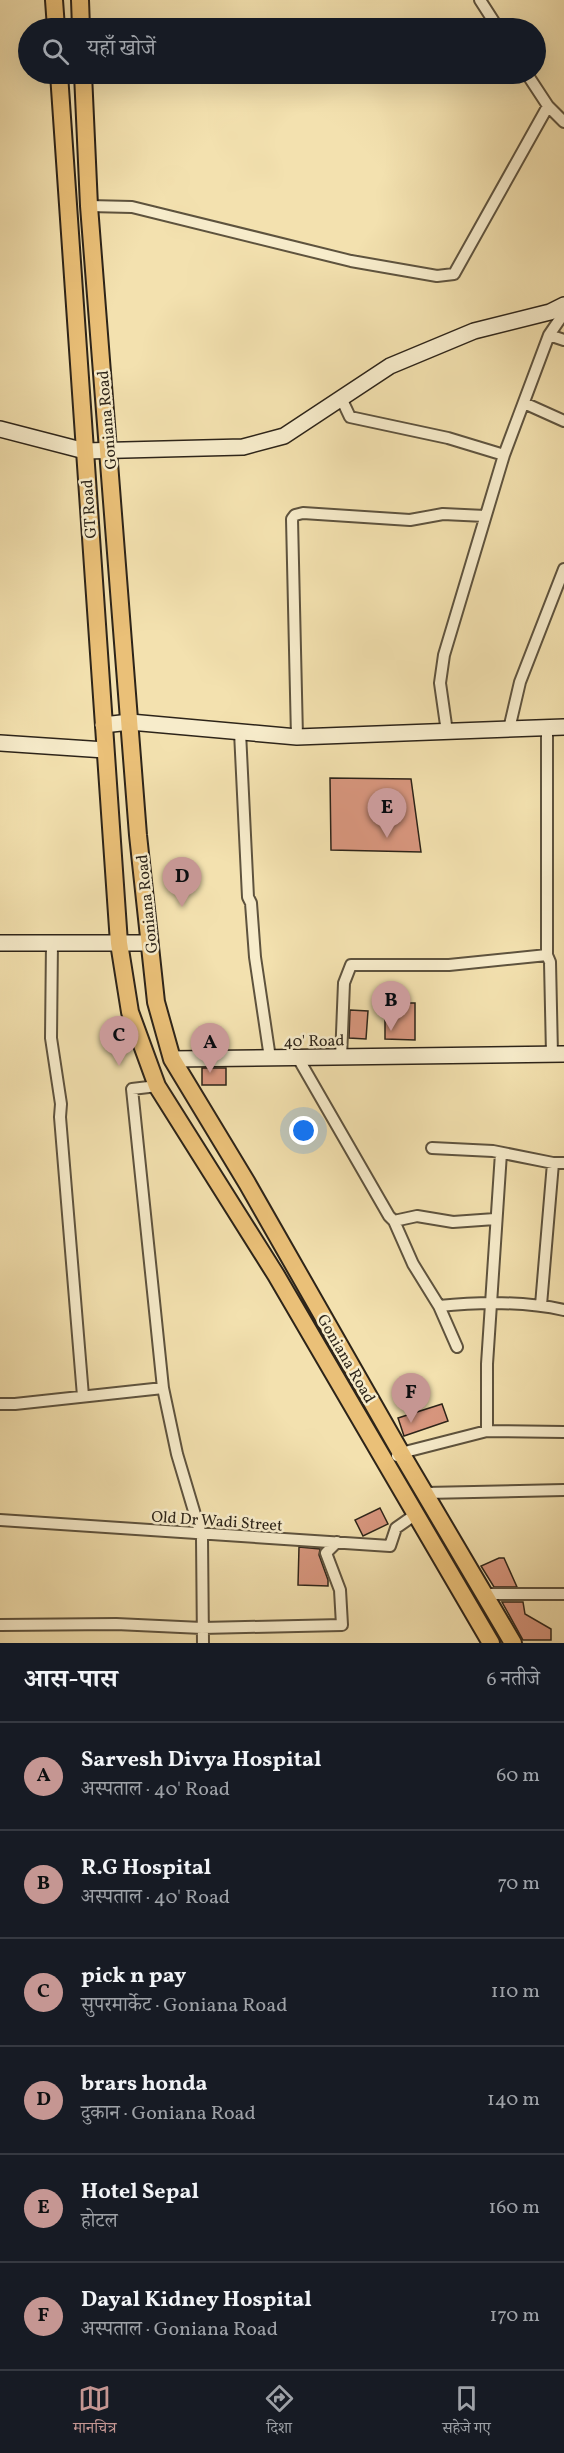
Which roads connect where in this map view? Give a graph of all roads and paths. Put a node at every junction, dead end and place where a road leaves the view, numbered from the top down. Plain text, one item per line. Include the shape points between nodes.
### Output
1 (54, 0) edge
2 (80, 0) edge
3 (480, 0) edge
4 (55, 18) edge
5 (81, 18) edge
6 (492, 18) edge
7 (60, 84) edge
8 (83, 84) edge
9 (534, 84) edge
10 (548, 106) junction
11 (564, 122) edge
12 (89, 207) junction
13 (564, 305) edge
14 (564, 313) edge
15 (549, 335) junction
16 (564, 340) edge
17 (341, 398) junction
18 (524, 403) junction
19 (564, 421) edge
20 (0, 429) edge
21 (84, 451) junction
22 (109, 451) junction
23 (504, 455) junction
24 (485, 516) junction
25 (564, 569) edge
26 (130, 722) junction
27 (103, 725) junction
28 (564, 727) edge
29 (547, 728) junction
30 (509, 729) junction
31 (240, 732) junction
32 (447, 732) junction
33 (297, 737) junction
34 (0, 743) edge
35 (105, 750) junction
36 (52, 942) junction
37 (0, 943) edge
38 (150, 943) junction
39 (119, 944) junction
40 (547, 955) junction
41 (558, 1054) edge
42 (270, 1058) junction
43 (298, 1058) junction
44 (341, 1058) junction
45 (172, 1059) junction
46 (157, 1086) junction
47 (432, 1148) dead end
48 (501, 1153) junction
49 (559, 1163) edge
50 (495, 1219) junction
51 (394, 1221) junction
52 (491, 1305) junction
53 (541, 1305) junction
54 (439, 1306) junction
55 (564, 1310) edge
56 (457, 1347) dead end
57 (163, 1388) junction
58 (83, 1396) junction
59 (0, 1404) edge
60 (487, 1431) junction
61 (564, 1432) edge
62 (401, 1453) junction
63 (387, 1465) junction
64 (564, 1490) edge
65 (425, 1493) junction
66 (416, 1514) junction
67 (0, 1520) edge
68 (200, 1533) junction
69 (337, 1542) junction
70 (484, 1594) junction
71 (564, 1594) edge
72 (0, 1625) edge
73 (202, 1628) junction
74 (202, 1643) edge
75 (491, 1643) edge
76 (513, 1643) edge

1 - 4 main road
2 - 5 main road
3 - 6 street
7 - 21 main road, GT Road
8 - 12 main road, Goniana Road
9 - 10 street
10 - 11 street
10 - 12 street via 454,274 437,276 351,261 132,207
12 - 22 main road, Goniana Road
13 - 17 street via 474,331 390,366
14 - 15 street
15 - 16 street
15 - 18 street
17 - 22 street via 284,436 243,447
17 - 23 street via 350,417 448,438
18 - 19 street
18 - 23 street
20 - 21 street
21 - 22 street
21 - 27 main road, GT Road
22 - 26 main road, Goniana Road
23 - 24 street
24 - 32 street via 444,655 440,682
24 - 33 street via 443,514 410,520 295,515 292,519
25 - 30 street via 520,682
26 - 27 street
26 - 31 street
26 - 38 main road, Goniana Road
27 - 35 main road, GT Road
28 - 29 street
29 - 30 street
29 - 40 street
30 - 32 street
31 - 33 street
31 - 42 street via 248,897
32 - 33 street
34 - 35 street
35 - 39 main road, GT Road
36 - 37 street
36 - 39 street
36 - 58 street via 51,1038 61,1104
38 - 39 street
38 - 45 main road, Goniana Road via 156,1002
39 - 46 main road, Goniana Road via 130,1012
40 - 41 street
40 - 44 street via 449,965 351,965 344,983
41 - 44 street, 40' Road
42 - 43 street, 40' Road
42 - 45 street, 40' Road
43 - 44 street, 40' Road
43 - 51 street
45 - 62 main road, Goniana Road via 247,1182
46 - 57 street via 132,1089
46 - 63 main road, Goniana Road via 276,1275
47 - 48 street
48 - 49 street
48 - 50 street
49 - 53 street
50 - 51 street via 453,1222 417,1216
50 - 52 street
51 - 54 street via 412,1264
52 - 53 street
52 - 54 street
52 - 60 street
53 - 55 street
54 - 56 street
57 - 58 street
57 - 68 street
58 - 59 street
60 - 61 street
60 - 62 street
62 - 63 street
62 - 65 main road, Goniana Road
63 - 66 main road, Goniana Road
64 - 65 street
65 - 70 main road, Goniana Road
66 - 69 street, Old Dr Wadi Street via 396,1528 390,1546
66 - 75 main road, Goniana Road
67 - 68 street, Old Dr Wadi Street
68 - 69 street, Old Dr Wadi Street
68 - 73 street
69 - 73 street via 326,1553 340,1590 342,1625
70 - 71 street
70 - 76 main road, Goniana Road
72 - 73 street
73 - 74 street

